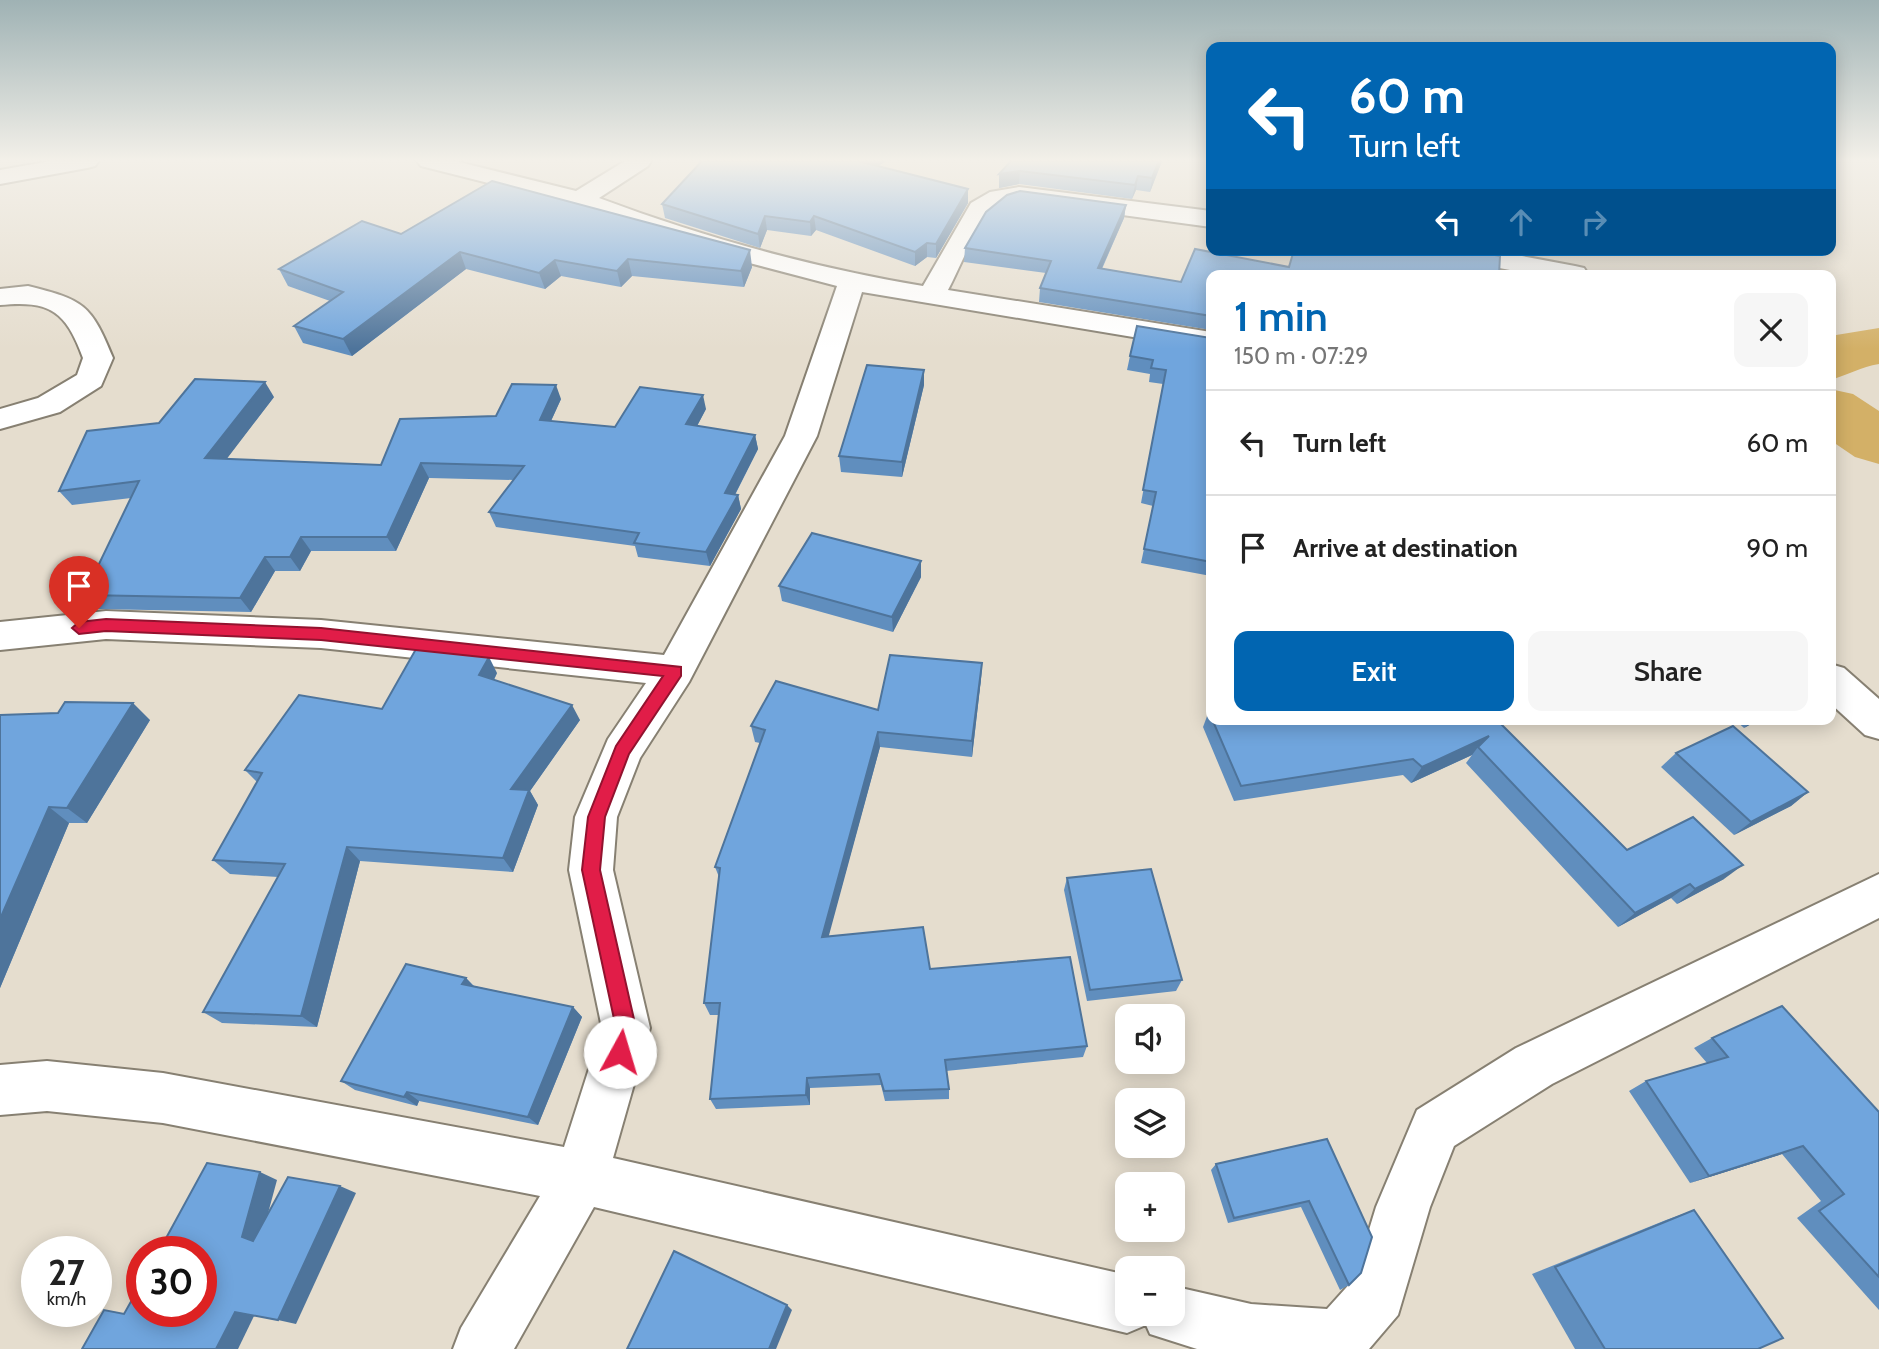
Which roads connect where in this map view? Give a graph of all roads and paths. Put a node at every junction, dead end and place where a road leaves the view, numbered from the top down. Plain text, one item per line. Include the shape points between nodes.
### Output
1 (645, 224) edge
2 (971, 224) edge
3 (1494, 256) edge
4 (1574, 266) edge
5 (852, 282) junction
6 (932, 294) junction
7 (0, 297) edge
8 (1206, 340) edge
9 (0, 419) edge
10 (0, 636) edge
11 (675, 671) junction
12 (1836, 684) edge
13 (1879, 723) edge
14 (1879, 895) edge
15 (0, 1090) edge
16 (582, 1177) junction
17 (1115, 1301) edge
18 (1185, 1318) edge
19 (482, 1349) edge

1 - 5 street via 682,238
2 - 6 street
3 - 4 street
5 - 6 street
5 - 11 street via 801,436
6 - 8 street
7 - 9 street via 28,293 62,303 85,325 98,358 90,380 80,387 49,405
10 - 11 street via 106,625 321,634
11 - 16 street via 622,751 596,817 591,870 626,1028
12 - 13 street
14 - 18 street via 1534,1066 1435,1128 1403,1207 1378,1295 1339,1339 1251,1333
15 - 16 street via 47,1086 163,1098
16 - 17 street
16 - 19 street

